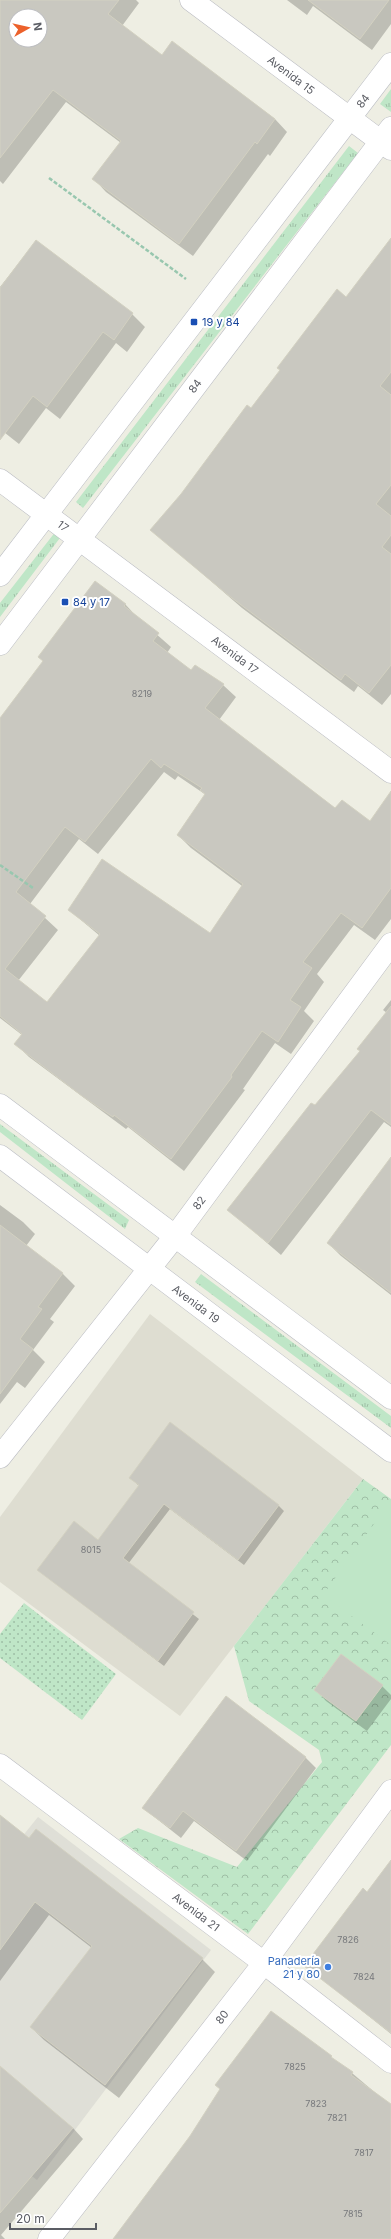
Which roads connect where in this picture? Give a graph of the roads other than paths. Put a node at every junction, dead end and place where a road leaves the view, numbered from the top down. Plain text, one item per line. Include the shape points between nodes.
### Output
1 (191, 0) edge
2 (391, 64) edge
3 (350, 118) junction
4 (388, 139) edge
5 (0, 480) edge
6 (46, 514) junction
7 (79, 538) junction
8 (0, 575) edge
9 (0, 644) edge
10 (391, 772) edge
11 (391, 944) edge
12 (0, 1105) edge
13 (0, 1156) edge
14 (176, 1235) junction
15 (148, 1268) junction
16 (391, 1398) edge
17 (391, 1451) edge
18 (0, 1457) edge
19 (0, 1765) edge
20 (391, 1791) edge
21 (264, 1963) junction
22 (391, 2062) edge
23 (49, 2239) edge

1 - 3 street, Avenida 15
2 - 3 street, 84
3 - 4 street, Avenida 15
3 - 6 street, 84
4 - 7 street, 84
5 - 6 street
6 - 7 street, 17
6 - 8 street, 84
7 - 9 street, 84
7 - 10 street, Avenida 17
11 - 14 street, 82
12 - 14 street
13 - 15 street, Avenida 19
14 - 15 street, 82
14 - 16 street
15 - 17 street, Avenida 19
15 - 18 street, 82
19 - 21 street, Avenida 21
20 - 21 street, 80
21 - 22 street, Avenida 21
21 - 23 street, 80

